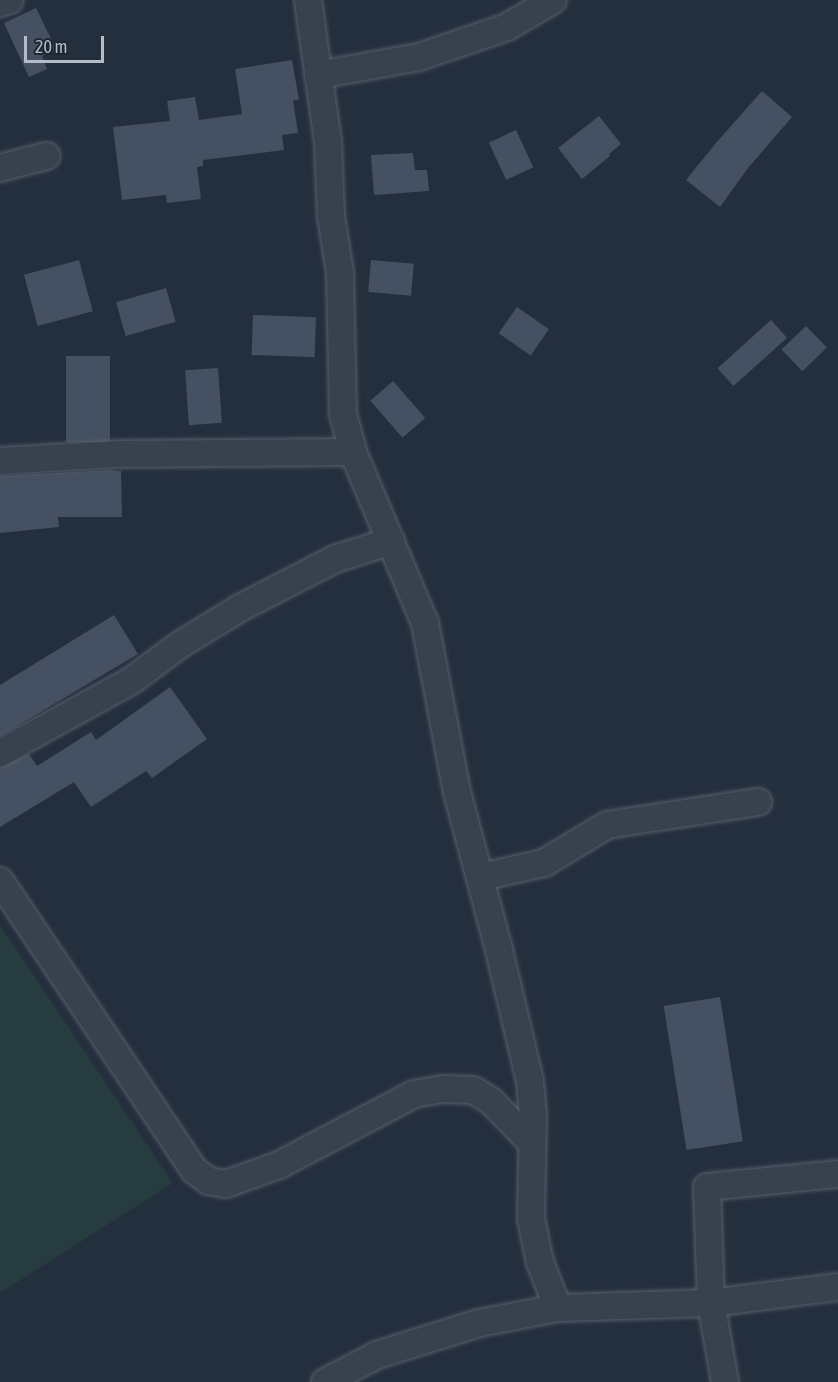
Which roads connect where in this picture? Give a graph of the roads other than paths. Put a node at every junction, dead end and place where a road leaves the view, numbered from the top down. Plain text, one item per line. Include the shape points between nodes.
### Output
1 (10, 0) edge
2 (308, 0) edge
3 (553, 0) edge
4 (0, 3) edge
5 (318, 75) junction
6 (46, 156) dead end
7 (0, 168) edge
8 (353, 452) junction
9 (0, 461) edge
10 (391, 541) junction
11 (0, 753) edge
12 (758, 802) dead end
13 (481, 877) junction
14 (0, 881) edge
15 (532, 1143) junction
16 (838, 1174) edge
17 (838, 1287) edge
18 (711, 1303) junction
19 (558, 1308) junction
20 (325, 1382) edge
21 (725, 1382) edge

1 - 4 street
2 - 5 street
3 - 5 street via 507,27 419,57
5 - 8 street via 340,273 343,414
6 - 7 street
8 - 9 street via 119,454
8 - 10 street
10 - 11 street via 335,559 240,608 130,681
10 - 13 street via 425,623 457,792
12 - 13 street via 607,825 544,863
13 - 15 street via 530,1081
14 - 15 street via 195,1172 209,1181 226,1184 279,1165 414,1094 443,1089 473,1090 491,1101
15 - 19 street via 531,1219 540,1262
16 - 18 street via 707,1187
17 - 18 street
18 - 19 street
18 - 21 street
19 - 20 street via 479,1323 377,1355

